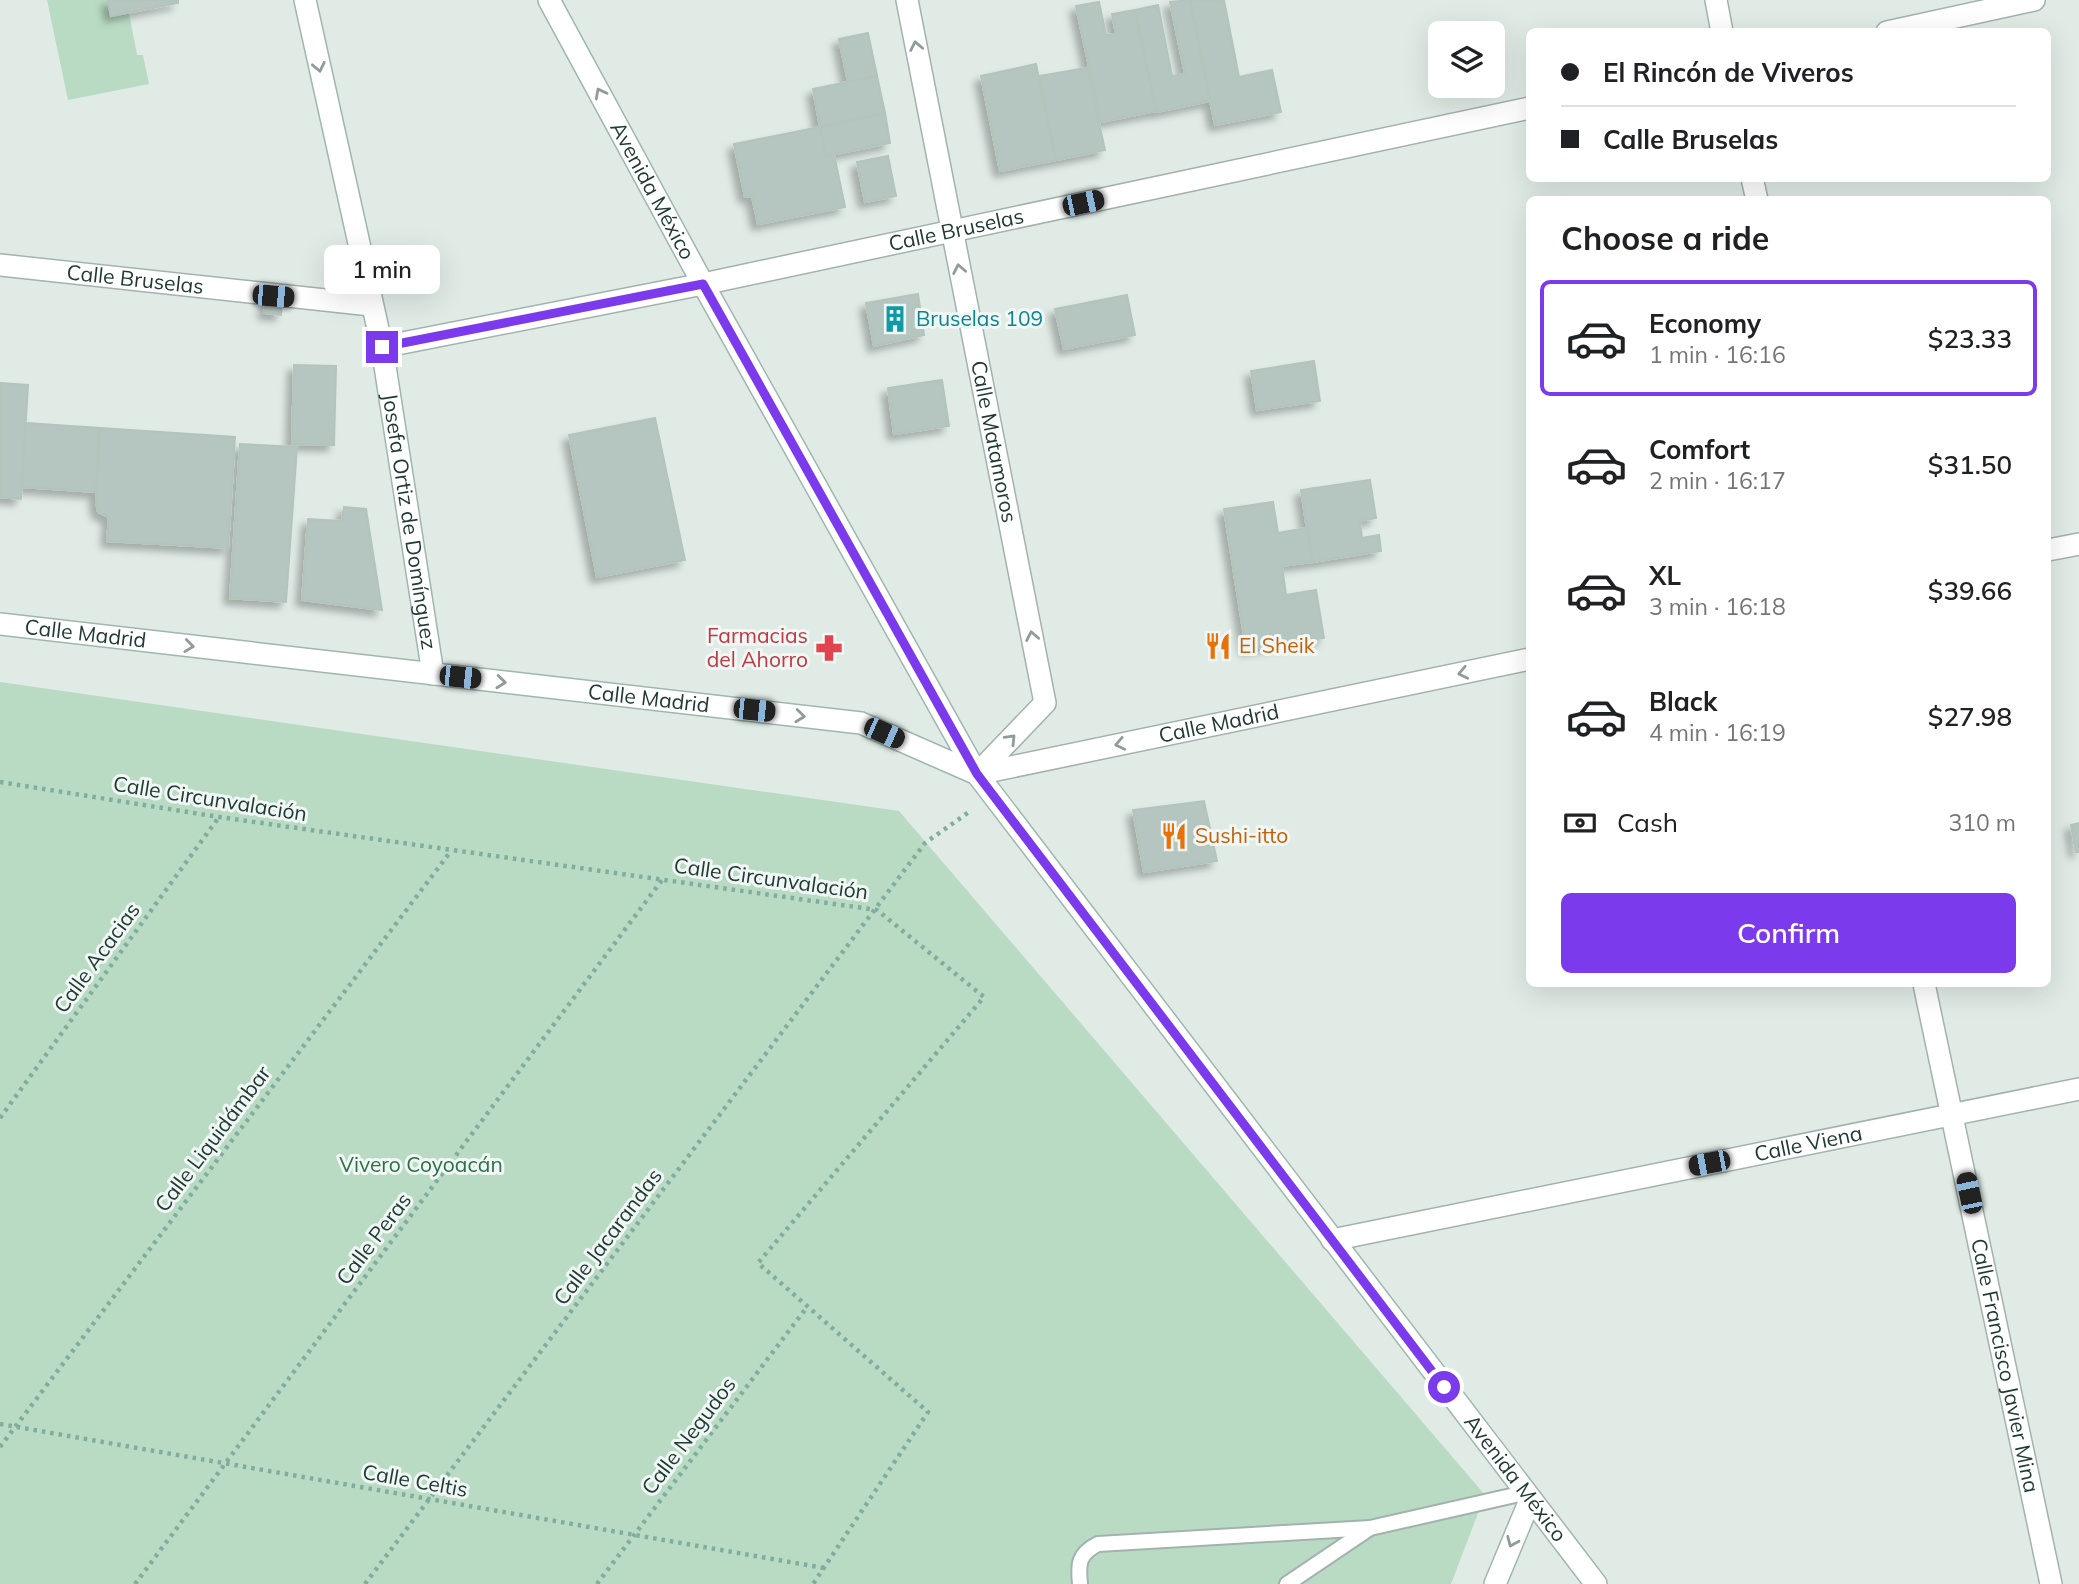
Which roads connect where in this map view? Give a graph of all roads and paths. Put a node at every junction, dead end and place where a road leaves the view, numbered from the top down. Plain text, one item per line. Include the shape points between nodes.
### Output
1 (305, 0) edge
2 (549, 0) edge
3 (907, 0) edge
4 (1716, 0) edge
5 (2034, 0) edge
6 (1720, 28) edge
7 (1905, 28) edge
8 (1526, 109) edge
9 (952, 231) junction
10 (0, 265) edge
11 (703, 284) junction
12 (372, 305) junction
13 (382, 347) junction
14 (2079, 544) edge
15 (2051, 549) edge
16 (0, 624) edge
17 (1526, 660) edge
18 (433, 674) junction
19 (977, 774) junction
20 (0, 782) edge
21 (992, 794) junction
22 (219, 817) junction
23 (451, 850) junction
24 (662, 879) junction
25 (877, 910) junction
26 (1925, 987) edge
27 (2079, 1088) edge
28 (1952, 1114) junction
29 (0, 1118) edge
30 (1332, 1240) junction
31 (807, 1307) junction
32 (0, 1424) edge
33 (16, 1427) junction
34 (0, 1447) edge
35 (226, 1463) junction
36 (1527, 1496) junction
37 (429, 1499) junction
38 (1370, 1528) junction
39 (634, 1534) junction
40 (824, 1568) junction
41 (135, 1584) edge
42 (365, 1584) edge
43 (597, 1584) edge
44 (813, 1584) edge
45 (1080, 1584) edge
46 (1287, 1584) edge
47 (1495, 1584) edge
48 (1595, 1584) edge
49 (2051, 1584) edge

1 -> 12 street, Josefa Ortiz de Domínguez
11 -> 2 street, Avenida México
9 -> 3 street, Calle Matamoros
4 - 6 street
5 - 7 street
8 - 9 street, Calle Bruselas
9 - 11 street, Calle Bruselas
19 -> 9 street, Calle Matamoros via 1045,703
10 - 12 street, Calle Bruselas
11 - 13 street, Calle Bruselas
11 - 19 street, Avenida México
12 - 13 street, Josefa Ortiz de Domínguez
13 - 18 street, Josefa Ortiz de Domínguez
14 - 15 street
16 -> 18 street, Calle Madrid
17 -> 19 street, Calle Madrid
18 -> 19 street, Calle Madrid via 861,723
19 - 21 street, Avenida México
20 - 22 path, Calle Circunvalación
21 - 25 path, Calle Jacarandas via 925,843
21 - 30 street, Avenida México
22 - 23 path, Calle Circunvalación
22 - 29 path, Calle Acacias
23 - 24 path, Calle Circunvalación
23 - 33 path, Calle Liquidámbar
24 - 25 path, Calle Circunvalación
24 - 35 path, Calle Peras
25 - 31 path, Calle Circunvalación via 984,997 758,1263
25 - 37 path, Calle Jacarandas
26 - 28 street, Calle Francisco Javier Mina
27 - 28 street, Calle Viena
28 - 30 street, Calle Viena
28 - 49 street, Calle Francisco Javier Mina
30 - 36 street, Avenida México
31 - 39 path, Calle Negudos
31 - 40 path, Calle Circunvalación via 928,1412
32 - 33 path, Calle Celtis
33 - 34 path, Calle Liquidámbar
33 - 35 path, Calle Celtis
35 - 37 path, Calle Celtis
35 - 41 path, Calle Peras
36 - 38 lane
36 -> 47 street
36 - 48 street, Avenida México
37 - 39 path, Calle Celtis
37 - 42 path, Calle Jacarandas
38 - 45 lane via 1098,1544 1087,1550 1079,1566
38 - 46 lane
39 - 40 path, Calle Celtis
39 - 43 path, Calle Negudos
40 - 44 path, Calle Circunvalación

